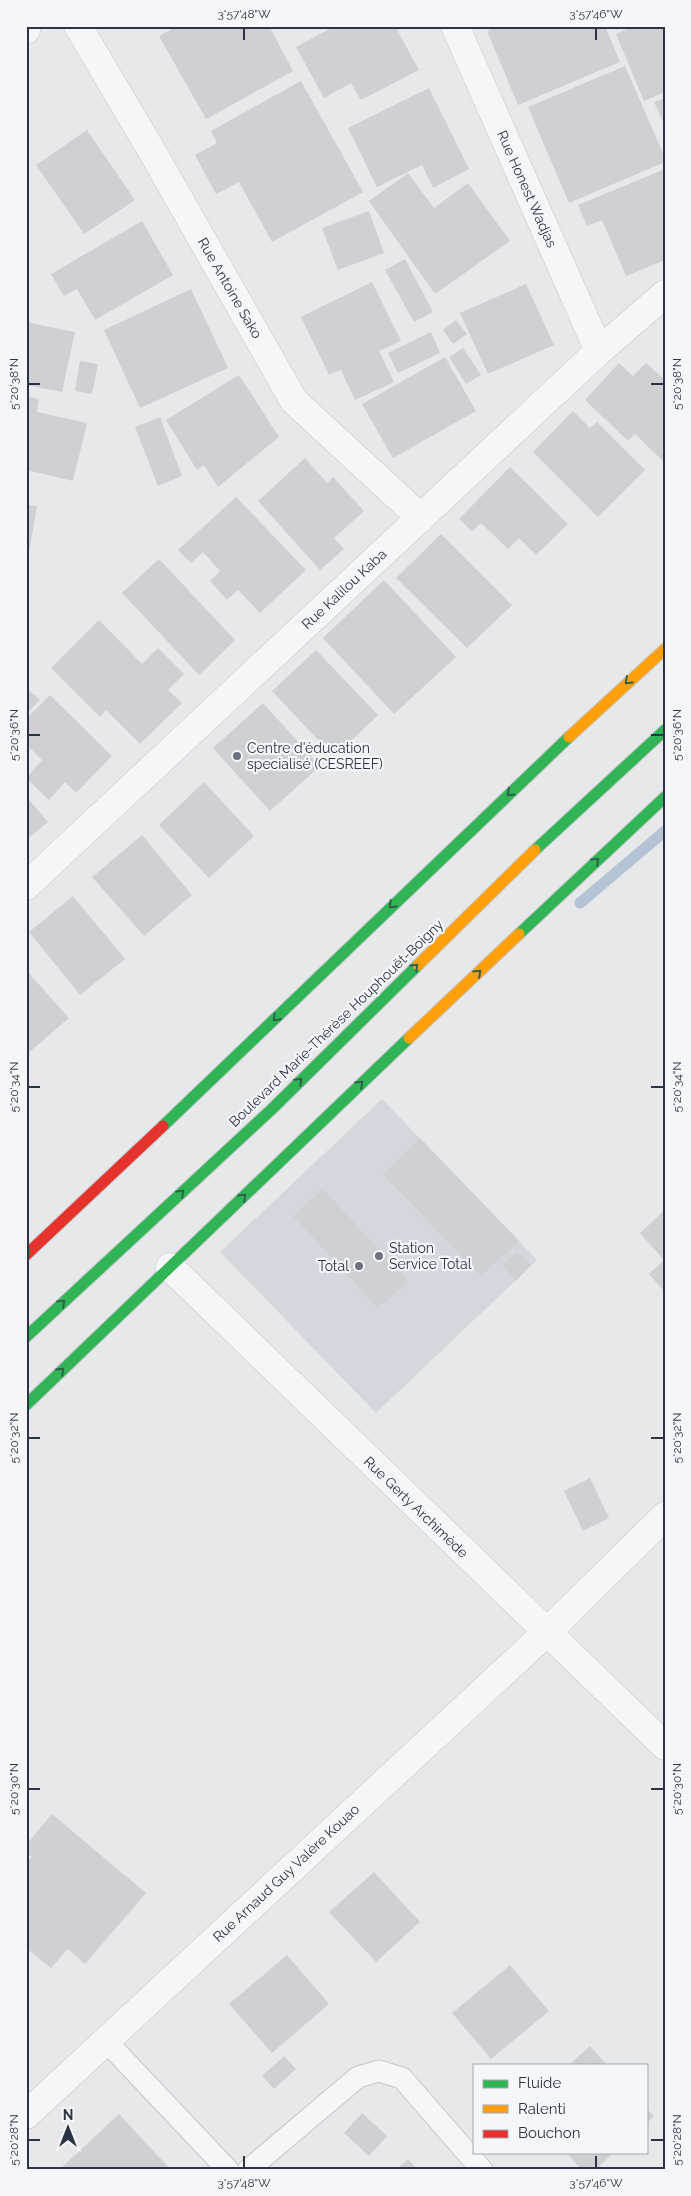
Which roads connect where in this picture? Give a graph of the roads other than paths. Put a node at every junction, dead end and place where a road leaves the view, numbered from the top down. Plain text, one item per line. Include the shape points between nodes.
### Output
1 (78, 26) edge
2 (455, 26) edge
3 (665, 294) edge
4 (599, 351) junction
5 (420, 518) junction
6 (665, 649) edge
7 (665, 730) edge
8 (665, 797) edge
9 (26, 886) edge
10 (26, 1255) edge
11 (170, 1267) junction
12 (26, 1337) edge
13 (26, 1405) edge
14 (665, 1516) edge
15 (547, 1632) junction
16 (665, 1746) edge
17 (106, 2041) junction
18 (26, 2115) edge
19 (228, 2170) edge
20 (248, 2170) edge
21 (482, 2170) edge

1 - 5 street, Rue Antoine Sako via 294,401
2 - 4 street, Rue Honest Wadjas
3 - 4 street, Rue Kalilou Kaba
4 - 5 street, Rue Kalilou Kaba
5 - 9 street, Rue Kalilou Kaba
6 -> 10 main road
12 -> 7 main road, Boulevard Marie-Thérèse Houphouët-Boigny via 272,1109 544,841
11 -> 8 main road
13 -> 11 main road
11 - 15 street, Rue Gerty Archimède
14 - 15 street, Rue Arnaud Guy Valère Kouao
15 - 16 street, Rue Gerty Archimède
15 - 17 street, Rue Arnaud Guy Valère Kouao
17 - 18 street, Rue Arnaud Guy Valère Kouao
17 - 19 lane
20 - 21 lane via 358,2077 379,2071 402,2078

